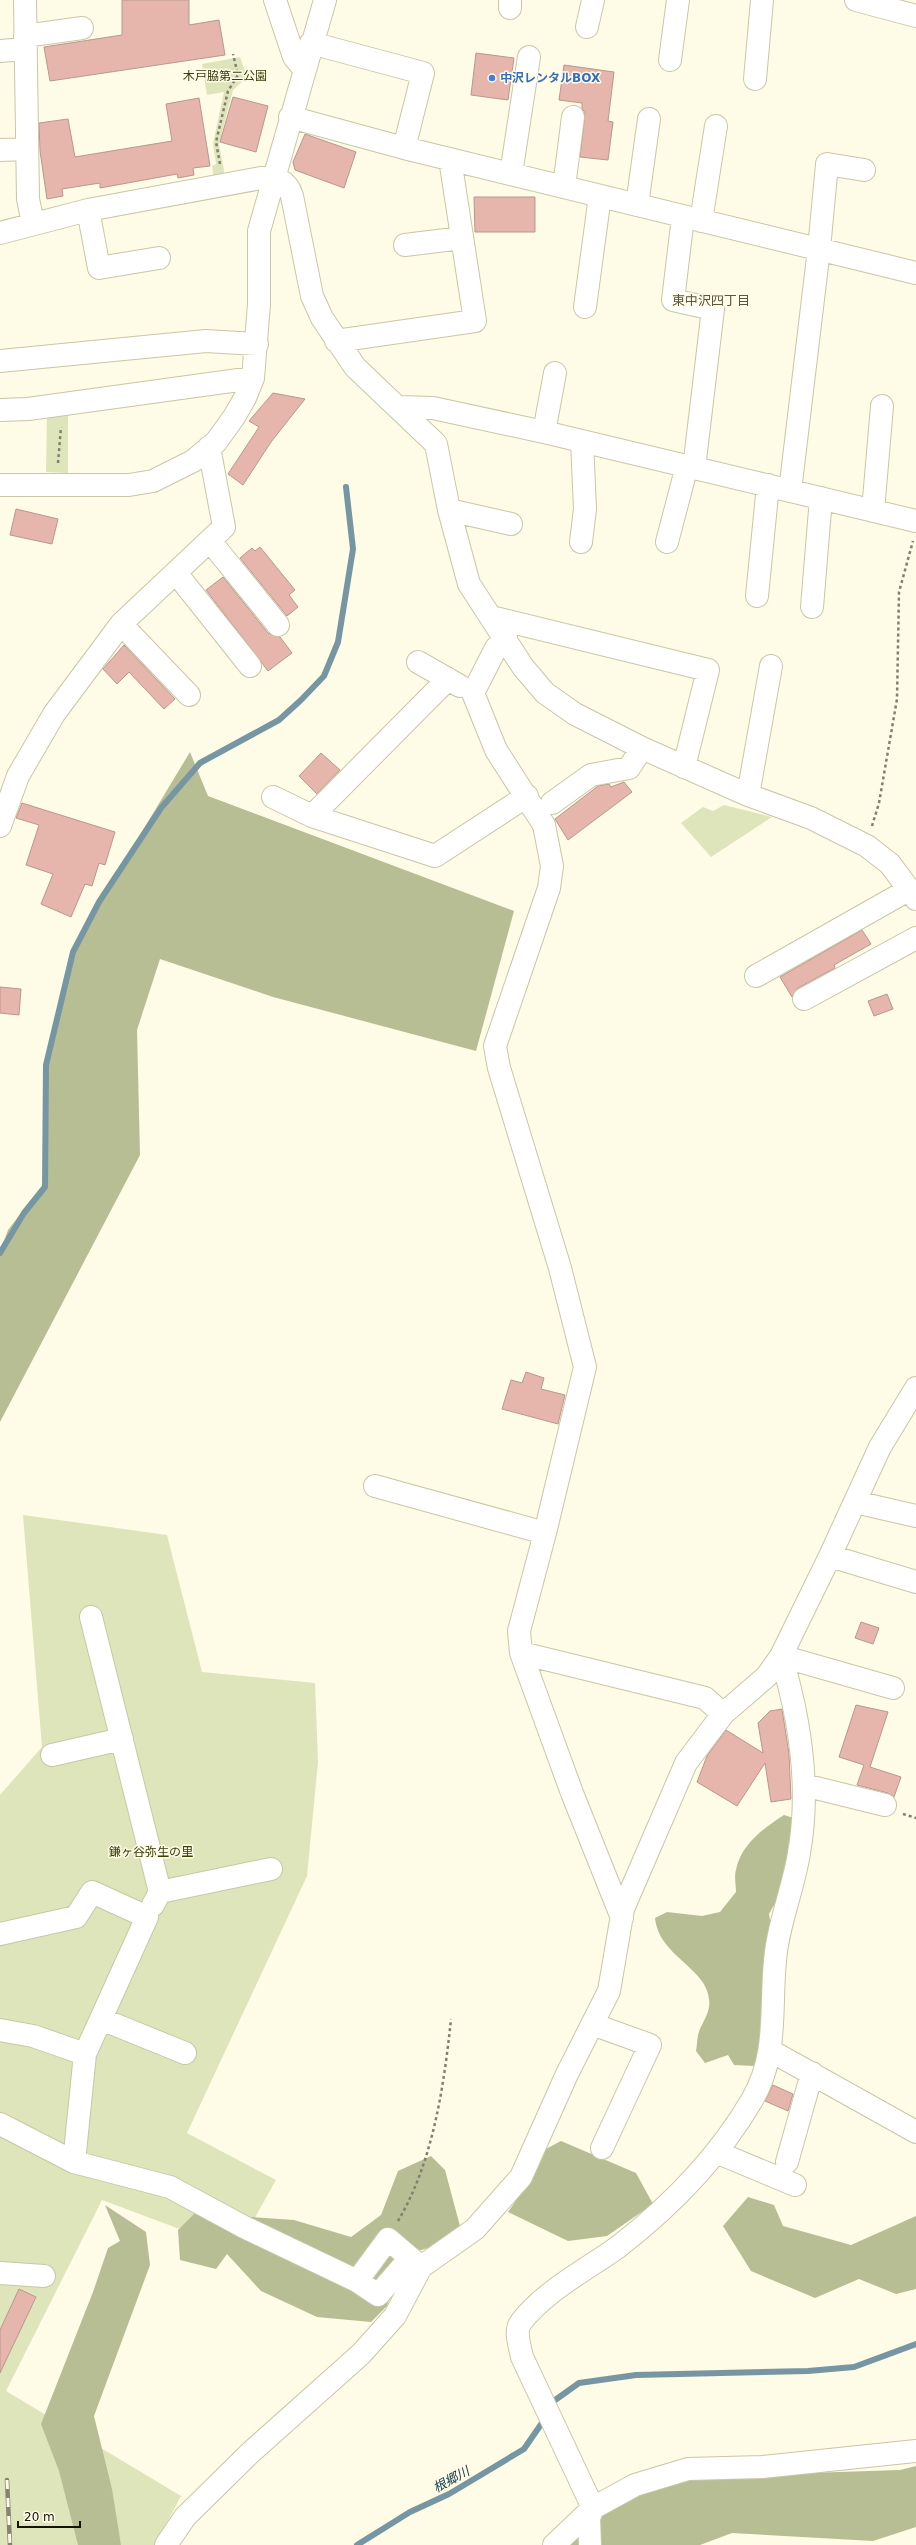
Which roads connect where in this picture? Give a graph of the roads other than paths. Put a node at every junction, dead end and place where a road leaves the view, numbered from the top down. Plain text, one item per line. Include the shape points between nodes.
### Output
1 (24, 0) edge
2 (275, 0) edge
3 (324, 0) edge
4 (593, 0) edge
5 (678, 0) edge
6 (762, 0) edge
7 (856, 0) edge
8 (916, 16) edge
9 (588, 27) dead end
10 (82, 28) dead end
11 (25, 43) junction
12 (311, 43) junction
13 (0, 51) edge
14 (529, 57) dead end
15 (670, 60) dead end
16 (304, 69) junction
17 (755, 79) dead end
18 (290, 116) junction
19 (573, 116) dead end
20 (650, 119) dead end
21 (716, 126) dead end
22 (404, 148) junction
23 (27, 149) junction
24 (0, 150) edge
25 (450, 159) junction
26 (864, 170) dead end
27 (511, 174) junction
28 (275, 178) junction
29 (564, 187) junction
30 (600, 196) junction
31 (637, 205) junction
32 (88, 210) junction
33 (692, 219) junction
34 (33, 223) junction
35 (0, 233) edge
36 (462, 238) junction
37 (405, 244) dead end
38 (819, 249) junction
39 (159, 258) dead end
40 (916, 273) edge
41 (585, 307) dead end
42 (336, 341) junction
43 (257, 344) junction
44 (0, 361) edge
45 (555, 373) dead end
46 (253, 378) junction
47 (882, 406) dead end
48 (399, 407) junction
49 (0, 410) edge
50 (544, 432) junction
51 (582, 441) junction
52 (209, 447) junction
53 (690, 467) junction
54 (768, 485) junction
55 (790, 491) junction
56 (1, 492) edge
57 (821, 498) junction
58 (449, 510) junction
59 (873, 511) junction
60 (915, 521) edge
61 (511, 524) dead end
62 (210, 541) junction
63 (581, 542) dead end
64 (668, 542) dead end
65 (176, 572) junction
66 (758, 596) dead end
67 (812, 607) dead end
68 (491, 616) junction
69 (121, 624) junction
70 (278, 625) dead end
71 (506, 638) junction
72 (418, 662) dead end
73 (250, 666) dead end
74 (771, 666) dead end
75 (448, 679) junction
76 (473, 693) junction
77 (189, 695) dead end
78 (642, 748) junction
79 (684, 767) junction
80 (748, 795) junction
81 (527, 796) junction
82 (273, 797) dead end
83 (552, 803) dead end
84 (312, 816) junction
85 (0, 826) edge
86 (913, 894) edge
87 (916, 938) edge
88 (756, 976) dead end
89 (804, 999) dead end
90 (916, 1388) edge
91 (375, 1486) dead end
92 (855, 1502) junction
93 (916, 1516) edge
94 (545, 1533) junction
95 (830, 1556) junction
96 (916, 1582) edge
97 (91, 1617) dead end
98 (521, 1653) junction
99 (780, 1656) junction
100 (893, 1688) dead end
101 (723, 1714) junction
102 (122, 1739) junction
103 (52, 1755) dead end
104 (804, 1785) junction
105 (885, 1805) dead end
106 (271, 1869) dead end
107 (160, 1892) junction
108 (147, 1917) junction
109 (622, 1918) junction
110 (0, 1934) edge
111 (101, 2019) junction
112 (592, 2024) junction
113 (0, 2030) edge
114 (771, 2051) junction
115 (185, 2053) dead end
116 (85, 2054) junction
117 (812, 2073) junction
118 (916, 2132) edge
119 (3, 2133) edge
120 (602, 2148) dead end
121 (716, 2152) junction
122 (74, 2162) junction
123 (786, 2162) dead end
124 (795, 2185) dead end
125 (415, 2262) junction
126 (0, 2273) edge
127 (44, 2276) dead end
128 (357, 2281) junction
129 (916, 2451) edge
130 (593, 2508) junction
131 (166, 2545) edge
132 (554, 2545) edge
133 (590, 2545) edge

1 - 11 street
2 - 16 street via 294,57
3 - 12 street
4 - 9 street
5 - 15 street
6 - 17 street
7 - 8 street
10 - 11 street
11 - 13 street
11 - 23 street
12 - 16 street
12 - 22 street via 424,73
14 - 27 street
16 - 18 street
18 - 22 street
18 - 28 street
19 - 29 street
20 - 31 street
21 - 33 street
22 - 25 street
23 - 24 street
23 - 34 street via 28,199
25 - 27 street
25 - 36 street
26 - 38 street via 827,164
27 - 29 street
28 - 32 street via 224,184
28 - 42 street via 289,186 312,296
28 - 43 street via 259,231 260,304
29 - 30 street
30 - 31 street
30 - 41 street
31 - 33 street
32 - 34 street
32 - 39 street via 99,268
33 - 38 street
33 - 53 street via 673,300 713,308
34 - 35 street
36 - 37 street
36 - 42 street via 475,321
38 - 40 street
38 - 55 street
42 - 48 street via 355,367
43 - 44 street via 206,341
43 - 46 street
45 - 50 street
46 - 49 street
46 - 52 street via 234,416 216,442
47 - 59 street
48 - 50 street via 433,408
48 - 58 street via 436,444
50 - 51 street
51 - 53 street
51 - 63 street via 585,509
52 - 56 street via 177,470 153,481
52 - 62 street via 224,527
53 - 54 street
53 - 64 street
54 - 55 street
54 - 66 street
55 - 57 street
57 - 59 street
57 - 67 street
58 - 61 street
58 - 68 street via 469,584
59 - 60 street
62 - 65 street
62 - 70 street
65 - 69 street
65 - 73 street
68 - 71 street
68 - 79 street via 708,670
69 - 77 street
69 - 85 street via 54,714 18,776
71 - 76 street via 496,648
71 - 78 street via 524,667 545,692 575,714
72 - 75 street
74 - 80 street
75 - 76 street
75 - 84 street
76 - 81 street via 496,750
78 - 79 street
78 - 83 street via 628,768 591,774
79 - 80 street
80 - 86 street via 811,818 867,846 890,864
81 - 84 street via 435,856
81 - 94 street via 544,825 552,866 549,888 495,1046 499,1068 560,1268 585,1367
82 - 84 street
86 - 88 street
87 - 89 street
90 - 92 street via 880,1447
91 - 94 street
92 - 93 street
92 - 95 street
94 - 98 street via 519,1631
95 - 96 street
95 - 99 street
97 - 102 street
98 - 101 street via 705,1698
98 - 109 street
99 - 100 street
99 - 101 street via 767,1676
99 - 104 street via 792,1695
101 - 109 street via 686,1763 626,1902
102 - 103 street
102 - 107 street
104 - 105 street
104 - 114 street via 800,1852 776,1952
106 - 107 street
107 - 108 street
108 - 110 street via 92,1892 76,1916
108 - 111 street
109 - 112 street via 609,1991
111 - 115 street
111 - 116 street
112 - 120 street via 650,2045
112 - 125 street via 521,2177 475,2229
113 - 116 street via 33,2036
114 - 117 street
114 - 121 street via 764,2075 752,2100
116 - 122 street
117 - 118 street
117 - 123 street
119 - 122 street
121 - 124 street
121 - 130 street via 686,2188 619,2246 557,2290 519,2324 517,2335 522,2357
122 - 128 street via 170,2187 244,2227
125 - 128 street via 378,2295
125 - 128 street via 388,2238
125 - 131 street via 395,2316 361,2354 250,2453 185,2517
126 - 127 street
129 - 130 street via 762,2467 688,2469 636,2485
130 - 132 street
130 - 133 street via 589,2518

